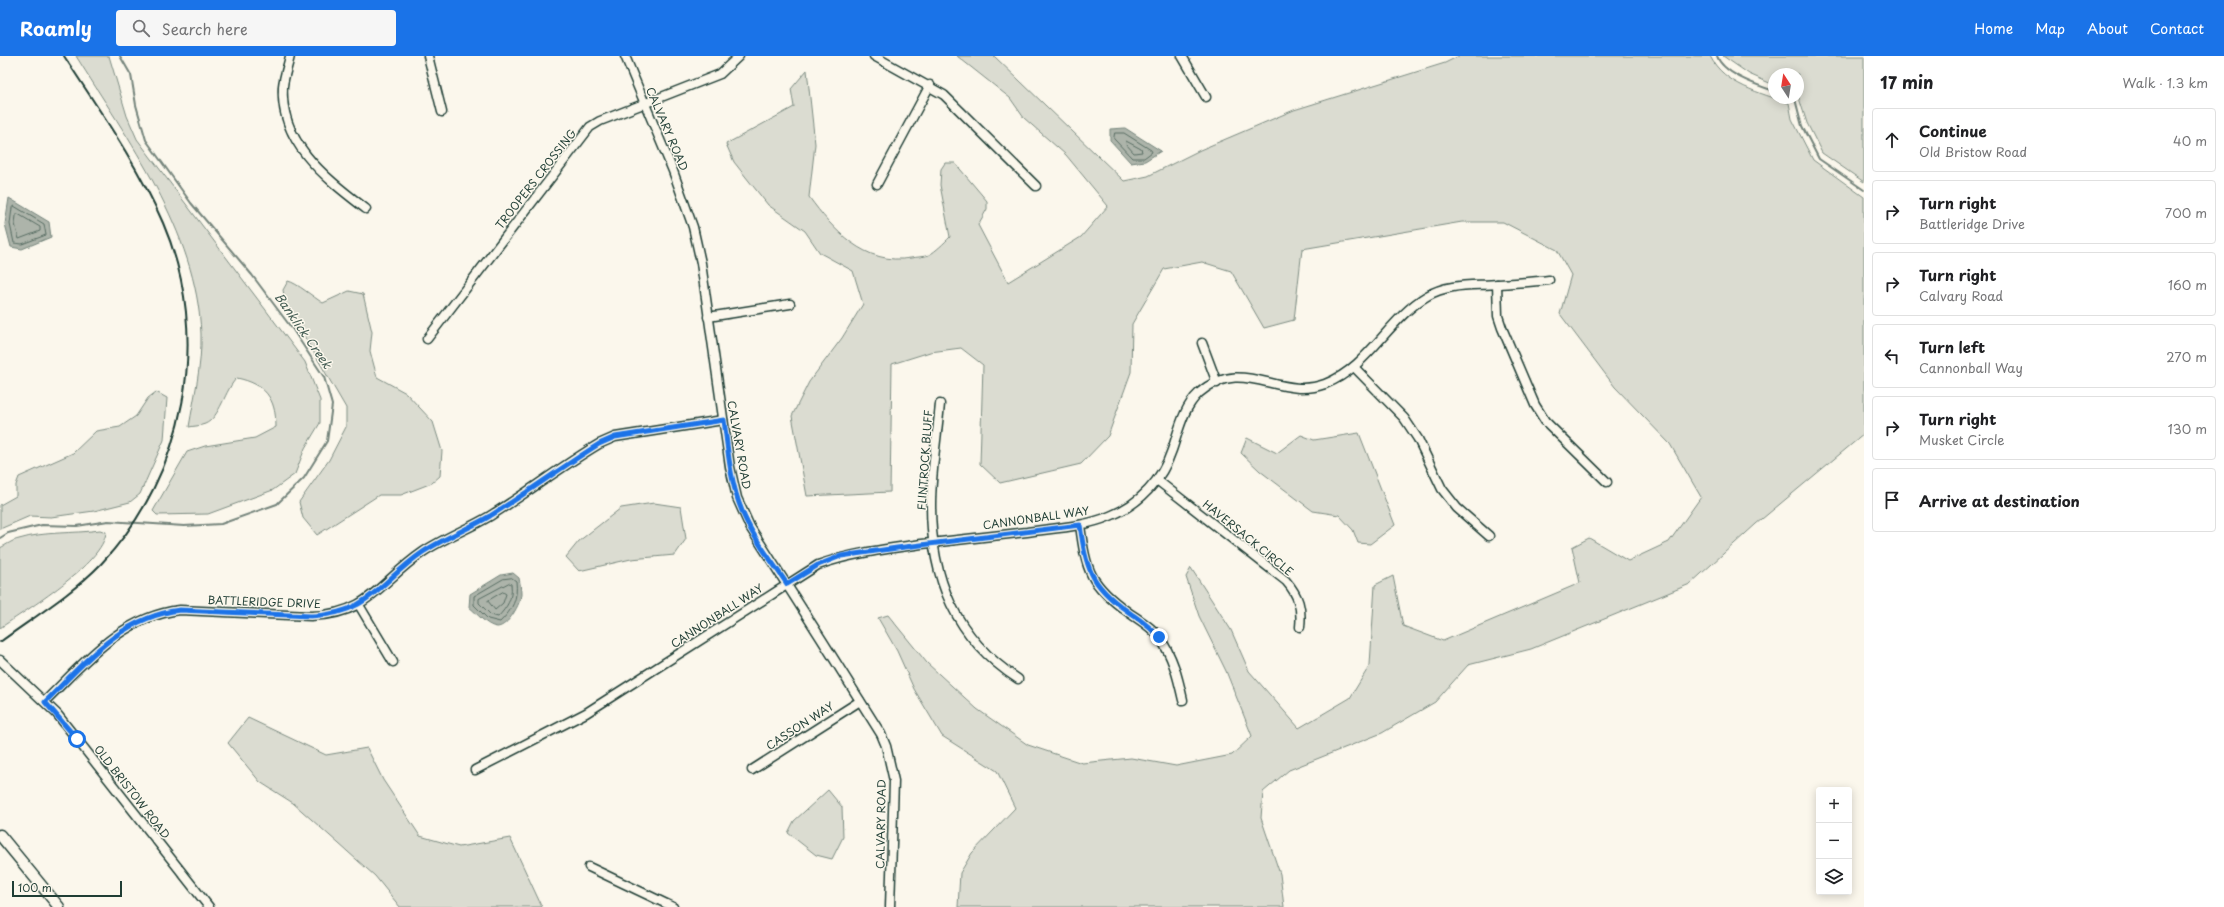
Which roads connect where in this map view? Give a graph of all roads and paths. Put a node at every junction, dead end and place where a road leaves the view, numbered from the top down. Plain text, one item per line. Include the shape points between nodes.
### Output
1 (290, 56) edge
2 (428, 56) edge
3 (625, 56) edge
4 (739, 56) edge
5 (874, 56) edge
6 (1182, 56) edge
7 (930, 85) junction
8 (1206, 97) dead end
9 (644, 104) junction
10 (442, 112) dead end
11 (877, 184) dead end
12 (1036, 186) dead end
13 (366, 209) dead end
14 (1549, 280) dead end
15 (1497, 284) junction
16 (790, 304) dead end
17 (708, 317) junction
18 (427, 338) dead end
19 (1202, 343) dead end
20 (1354, 367) junction
21 (1217, 383) junction
22 (940, 404) dead end
23 (724, 420) junction
24 (1157, 480) junction
25 (1607, 482) dead end
26 (1080, 525) junction
27 (1489, 536) dead end
28 (934, 543) junction
29 (787, 584) junction
30 (358, 605) junction
31 (1300, 627) dead end
32 (0, 660) edge
33 (393, 662) dead end
34 (1018, 679) dead end
35 (1183, 700) dead end
36 (860, 701) junction
37 (45, 702) junction
38 (476, 770) dead end
39 (752, 770) dead end
40 (0, 835) edge
41 (589, 867) dead end
42 (59, 907) edge
43 (209, 907) edge
44 (672, 907) edge
45 (890, 907) edge

1 - 13 street via 283,85 284,104 295,140 323,175
2 - 10 street
3 - 9 street, CALVARY ROAD
4 - 9 street, TROOPERS CROSSING via 720,74
5 - 7 street
6 - 8 street
7 - 11 street
7 - 12 street via 962,110
9 - 17 street, CALVARY ROAD via 673,171 693,227
9 - 18 street, TROOPERS CROSSING via 590,127
14 - 15 street, CANNONBALL WAY
15 - 20 street, CANNONBALL WAY via 1461,286 1428,295 1412,307
15 - 25 street via 1498,316 1535,405 1554,431
16 - 17 street
17 - 23 street, CALVARY ROAD
19 - 21 street
20 - 21 street, CANNONBALL WAY via 1327,383 1300,389 1247,376
20 - 27 street via 1404,418 1418,439 1442,489 1457,508
21 - 24 street, CANNONBALL WAY via 1204,390 1191,403 1183,416
22 - 28 street, FLINTROCK BLUFF via 931,503
23 - 29 street, CALVARY ROAD via 730,467 742,511
23 - 30 street, BATTLERIDGE DRIVE via 615,437 599,444 491,515 422,552
24 - 26 street, CANNONBALL WAY via 1144,496 1121,511
24 - 31 street, HAVERSACK CIRCLE via 1286,581 1302,610
26 - 28 street, CANNONBALL WAY
26 - 35 street via 1085,558 1095,582 1111,600 1151,628 1159,637 1172,660
28 - 29 street, CANNONBALL WAY via 841,556 818,565
28 - 34 street, FLINTROCK BLUFF via 938,573 952,608 980,650
29 - 36 street, CALVARY ROAD
29 - 38 street, CANNONBALL WAY via 586,713
30 - 33 street
30 - 37 street, BATTLERIDGE DRIVE via 330,615 194,610 149,616 115,635
32 - 37 street, OLD BRISTOW ROAD
36 - 39 street, CASSON WAY
36 - 45 street, CALVARY ROAD via 886,746 894,781
37 - 43 street, OLD BRISTOW ROAD
40 - 42 main road
41 - 44 street

